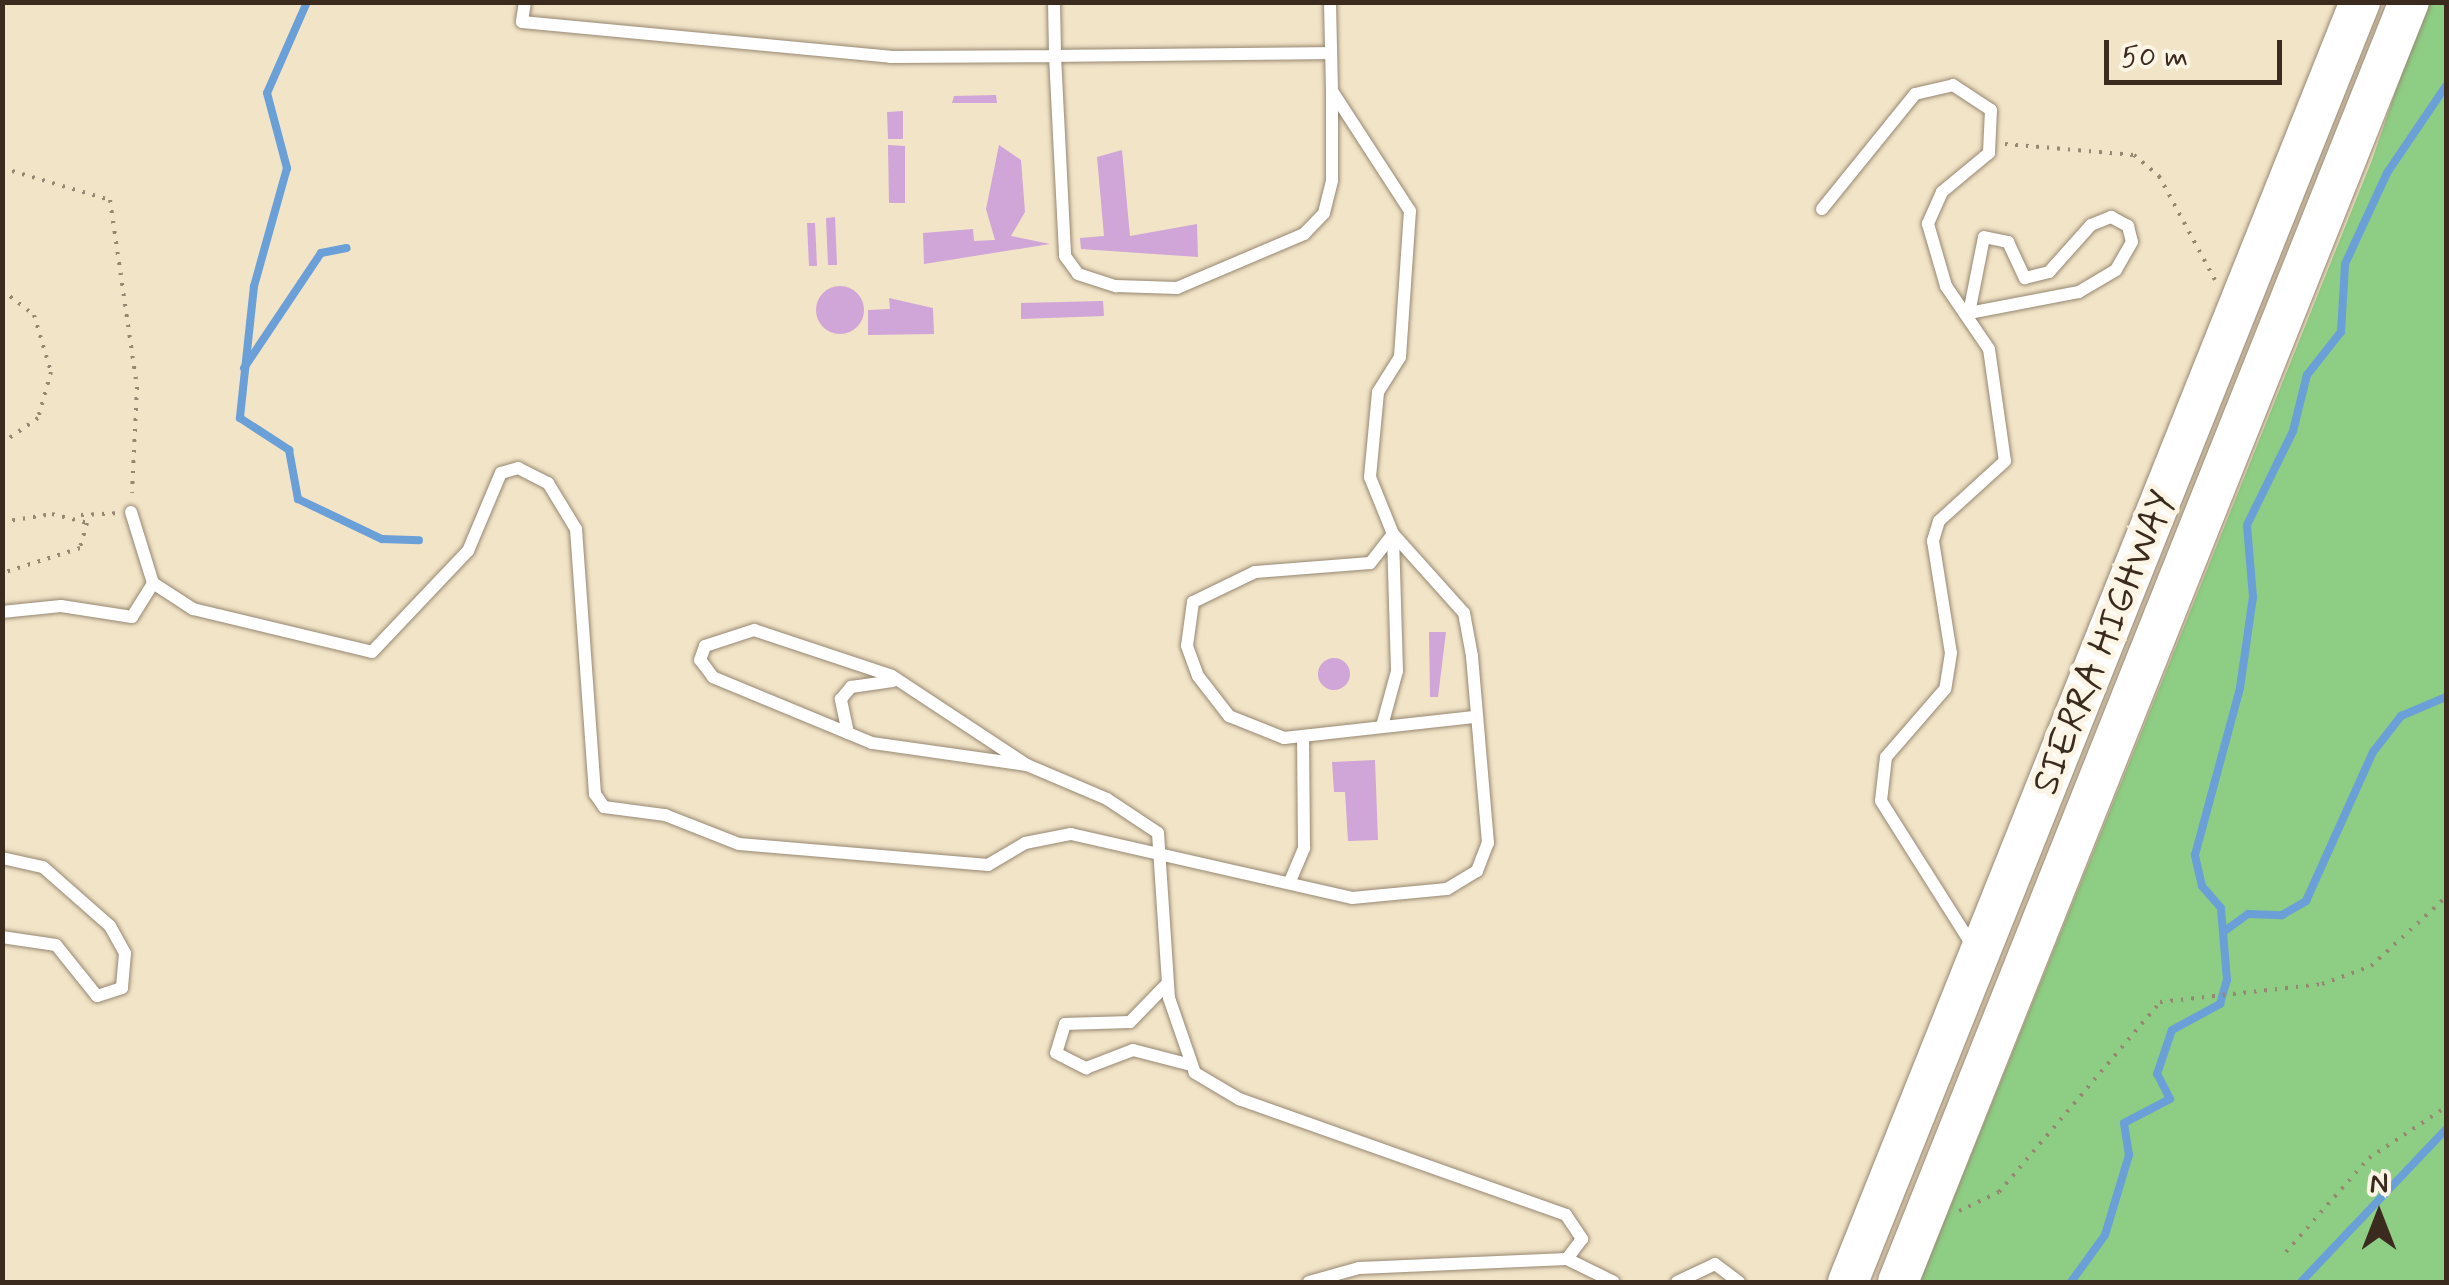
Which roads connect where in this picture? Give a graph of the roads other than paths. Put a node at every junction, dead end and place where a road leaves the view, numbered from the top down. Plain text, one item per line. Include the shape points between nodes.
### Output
1 (525, 2) edge
2 (1054, 2) edge
3 (1330, 2) edge
4 (2360, 2) edge
5 (2409, 2) edge
6 (1331, 53) junction
7 (1055, 56) junction
8 (1332, 91) junction
9 (1822, 208) dead end
10 (1969, 313) junction
11 (131, 512) road end
12 (1393, 534) junction
13 (153, 582) junction
14 (2, 612) edge
15 (901, 681) junction
16 (1474, 717) junction
17 (1382, 726) junction
18 (848, 732) junction
19 (1303, 738) junction
20 (1027, 765) junction
21 (2, 858) edge
22 (1164, 858) junction
23 (1291, 879) junction
24 (2, 936) edge
25 (1978, 954) junction
26 (2026, 976) junction
27 (1167, 984) junction
28 (1191, 1065) junction
29 (1567, 1259) junction
30 (1309, 1282) edge
31 (1614, 1282) edge
32 (1677, 1282) edge
33 (1739, 1282) edge
34 (1848, 1282) edge
35 (1898, 1282) edge

1 - 7 lane via 522,22 958,60
2 - 7 lane
3 - 6 lane
4 - 25 main road, SIERRA HIGHWAY
5 - 26 main road, SIERRA HIGHWAY
6 - 7 lane
6 - 8 lane
7 - 8 lane via 1065,256 1078,274 1116,286 1177,288 1304,234 1324,213 1332,180
8 - 12 lane via 1410,211 1400,358 1378,392 1369,440 1370,477
9 - 10 lane via 1915,94 1953,85 1976,93 1991,110 1994,143 1942,192 1928,224 1932,256
10 - 10 lane via 2080,292 2116,270 2132,242 2128,226 2111,217 2091,225 2049,272 2025,278 2008,242 1984,237
10 - 25 lane via 1989,349 2005,461 1939,521 1933,541 1950,653 1945,690 1886,757 1881,801
11 - 13 lane
12 - 16 lane via 1464,614
12 - 17 lane via 1397,671
12 - 19 lane via 1370,563 1255,572 1192,602 1188,646 1211,697 1263,732
13 - 14 lane via 132,617 61,606
13 - 22 lane via 193,609 372,652 468,551 502,473 518,468 548,483 576,529 595,794 604,807 665,815 739,844 988,865 1025,843 1071,834
15 - 18 lane via 852,687 841,699
15 - 18 lane via 754,630 705,646 700,660 713,676
15 - 20 lane
16 - 17 lane
16 - 23 lane via 1488,842 1477,871 1406,898 1352,898
17 - 19 lane
18 - 20 lane via 939,758
19 - 23 lane via 1304,848
20 - 22 lane via 1146,824 1158,833
21 - 24 lane via 43,867 110,926 125,953 122,988 97,996 56,945
22 - 23 lane
22 - 27 lane
25 - 26 main road
25 - 34 main road, SIERRA HIGHWAY
26 - 35 main road, SIERRA HIGHWAY
27 - 28 lane
27 - 28 lane via 1130,1022 1065,1024 1056,1053 1086,1068 1132,1050
28 - 29 lane via 1239,1100 1566,1215 1582,1239
29 - 30 lane via 1359,1268
29 - 31 lane
32 - 33 lane via 1714,1264

